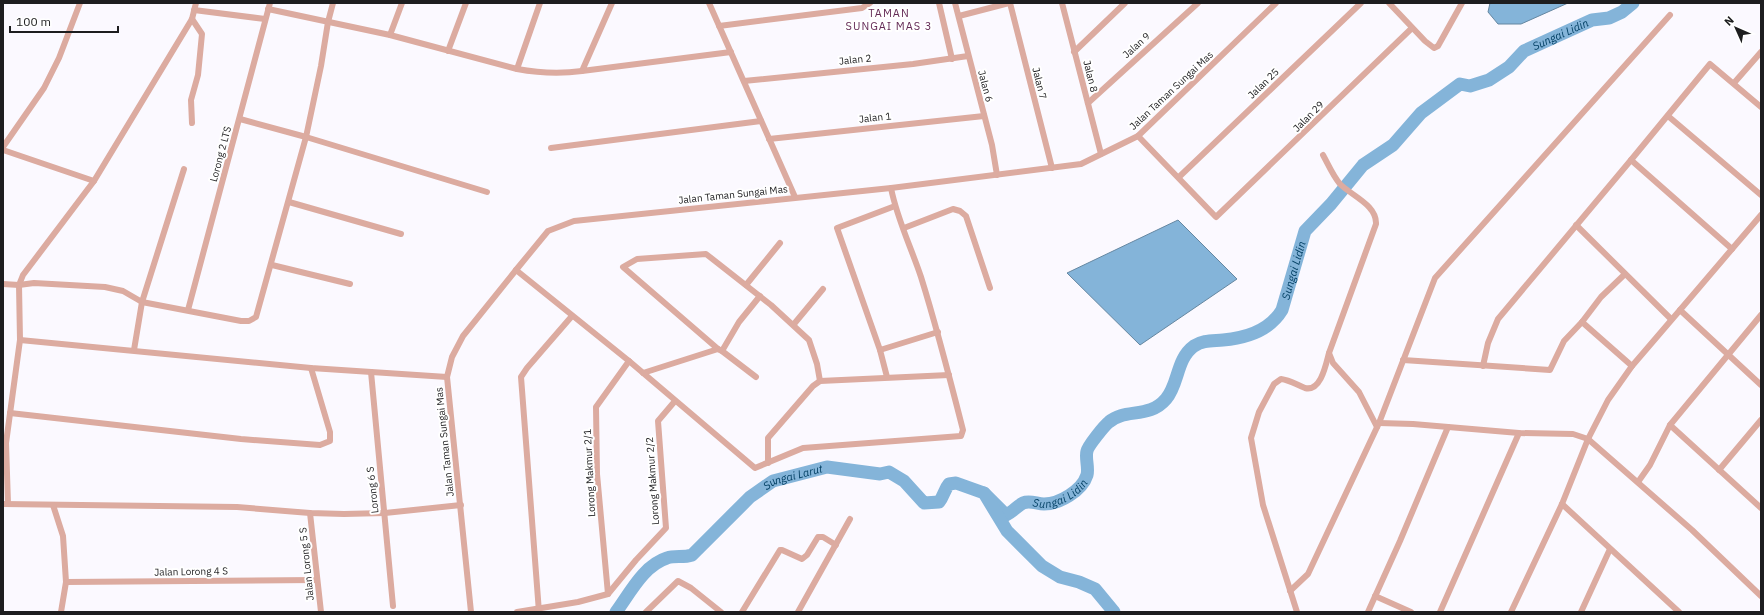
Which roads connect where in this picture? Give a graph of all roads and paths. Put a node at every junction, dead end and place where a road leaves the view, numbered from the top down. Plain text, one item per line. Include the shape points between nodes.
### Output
1 (80, 3) edge
2 (333, 3) edge
3 (402, 3) edge
4 (466, 3) edge
5 (540, 3) edge
6 (612, 3) edge
7 (709, 3) edge
8 (870, 3) edge
9 (939, 3) edge
10 (955, 3) edge
11 (1009, 3) edge
12 (1062, 3) edge
13 (1125, 3) edge
14 (1198, 3) edge
15 (1276, 3) edge
16 (1361, 3) edge
17 (1389, 3) edge
18 (1462, 3) edge
19 (195, 6) edge
20 (269, 6) edge
21 (1670, 15) dead end
22 (958, 16) junction
23 (192, 18) junction
24 (265, 19) junction
25 (328, 22) junction
26 (719, 26) junction
27 (1412, 28) junction
28 (390, 35) junction
29 (448, 51) junction
30 (731, 52) junction
31 (1074, 52) junction
32 (1761, 52) edge
33 (968, 56) junction
34 (952, 59) junction
35 (517, 69) junction
36 (582, 71) junction
37 (744, 81) junction
38 (1734, 83) junction
39 (1088, 103) junction
40 (1761, 106) edge
41 (984, 116) junction
42 (1668, 116) junction
43 (240, 119) junction
44 (761, 121) junction
45 (192, 123) dead end
46 (1138, 136) junction
47 (306, 137) junction
48 (769, 139) junction
49 (552, 148) dead end
50 (3, 149) edge
51 (1101, 154) junction
52 (1323, 155) dead end
53 (1631, 160) junction
54 (1052, 168) junction
55 (184, 169) dead end
56 (997, 175) junction
57 (1179, 177) junction
58 (94, 181) junction
59 (891, 188) junction
60 (487, 192) dead end
61 (1761, 195) edge
62 (795, 197) junction
63 (289, 202) junction
64 (895, 206) junction
65 (1761, 215) edge
66 (1576, 225) junction
67 (904, 228) junction
68 (401, 234) dead end
69 (780, 243) dead end
70 (1732, 249) junction
71 (272, 265) junction
72 (516, 270) junction
73 (1625, 274) junction
74 (3, 284) edge
75 (350, 284) dead end
76 (19, 285) junction
77 (746, 285) junction
78 (990, 288) dead end
79 (824, 289) dead end
80 (760, 296) junction
81 (142, 302) junction
82 (188, 310) junction
83 (1680, 310) junction
84 (1761, 315) edge
85 (572, 316) junction
86 (1671, 320) junction
87 (1582, 322) junction
88 (794, 324) junction
89 (938, 332) junction
90 (20, 340) junction
91 (134, 350) junction
92 (720, 350) junction
93 (880, 350) junction
94 (1329, 353) junction
95 (1728, 354) junction
96 (1403, 360) junction
97 (629, 361) junction
98 (1483, 366) junction
99 (1632, 366) junction
100 (311, 368) junction
101 (371, 372) junction
102 (643, 373) junction
103 (949, 375) junction
104 (447, 377) junction
105 (887, 377) junction
106 (756, 378) dead end
107 (820, 381) junction
108 (1761, 385) edge
109 (675, 401) junction
110 (10, 413) junction
111 (1761, 420) edge
112 (1378, 425) junction
113 (1670, 425) junction
114 (1448, 427) junction
115 (1519, 434) junction
116 (1588, 439) junction
117 (768, 463) junction
118 (1719, 470) junction
119 (1638, 482) junction
120 (5, 504) edge
121 (1562, 504) junction
122 (53, 505) junction
123 (461, 505) junction
124 (1761, 508) edge
125 (310, 513) junction
126 (385, 513) junction
127 (850, 519) dead end
128 (836, 545) junction
129 (1610, 549) junction
130 (316, 580) junction
131 (66, 582) junction
132 (1290, 591) junction
133 (608, 594) junction
134 (1375, 596) junction
135 (1761, 596) edge
136 (393, 606) dead end
137 (539, 610) edge
138 (61, 612) edge
139 (321, 612) edge
140 (471, 612) edge
141 (517, 612) edge
142 (646, 612) edge
143 (721, 612) edge
144 (742, 612) edge
145 (798, 612) edge
146 (1297, 612) edge
147 (1368, 612) edge
148 (1411, 612) edge
149 (1440, 612) edge
150 (1511, 612) edge
151 (1581, 612) edge
152 (1679, 612) edge

1 - 50 street via 59,58 44,88
2 - 25 street
3 - 28 street
4 - 29 street
5 - 35 street
6 - 36 street
7 - 26 street
8 - 26 street via 862,8
9 - 34 street
10 - 22 street, Jalan 6
11 - 22 street
11 - 54 street, Jalan 7
12 - 31 street, Jalan 8
13 - 31 street
14 - 39 street, Jalan 9
15 - 46 street, Jalan Taman Sungai Mas
16 - 57 street, Jalan 25
17 - 27 street
18 - 27 street via 1438,46 1431,47
19 - 23 street
19 - 24 street
20 - 24 street, Lorong 2 LTS
20 - 25 street
21 - 96 street via 1435,278
22 - 33 street, Jalan 6
23 - 45 street via 202,34 198,75 191,100
23 - 58 street
24 - 43 street, Lorong 2 LTS
25 - 28 street
25 - 47 street
26 - 30 street
27 - 57 street, Jalan 29 via 1216,217
28 - 29 street
29 - 35 street
30 - 36 street
30 - 37 street
31 - 39 street, Jalan 8
32 - 38 street
33 - 34 street, Jalan 2
33 - 41 street, Jalan 6
34 - 37 street, Jalan 2
35 - 36 street via 535,73
37 - 44 street
38 - 40 street
38 - 42 street via 1710,64
39 - 51 street, Jalan 8
41 - 48 street, Jalan 1
41 - 56 street, Jalan 6
42 - 53 street
42 - 61 street
43 - 47 street
43 - 82 street, Lorong 2 LTS
44 - 48 street
44 - 49 street
46 - 51 street, Jalan Taman Sungai Mas
46 - 57 street
47 - 60 street
47 - 63 street
48 - 62 street
50 - 58 street
51 - 54 street, Jalan Taman Sungai Mas via 1081,164
52 - 94 street via 1340,184 1376,217 1376,224
53 - 66 street
53 - 70 street
54 - 56 street, Jalan Taman Sungai Mas
55 - 81 street
56 - 59 street, Jalan Taman Sungai Mas
58 - 76 street via 23,275
59 - 62 street, Jalan Taman Sungai Mas
59 - 64 street
62 - 72 street, Jalan Taman Sungai Mas via 574,221 548,232
63 - 68 street
63 - 71 street
64 - 67 street
64 - 93 street via 837,228
65 - 70 street
66 - 73 street
66 - 98 street via 1498,319 1488,343
67 - 78 street via 953,209 960,211 966,216
67 - 89 street
69 - 77 street
70 - 83 street
71 - 75 street
71 - 82 street via 256,317 250,321
72 - 85 street
72 - 104 street, Jalan Taman Sungai Mas via 463,336 452,357
73 - 86 street
73 - 87 street via 1601,297
74 - 76 street
76 - 81 street via 34,283 105,287 123,290
76 - 90 street
77 - 80 street
77 - 92 street via 706,254 637,259 622,267
79 - 88 street
80 - 88 street
80 - 92 street
81 - 82 street
81 - 91 street
83 - 86 street
83 - 95 street
84 - 95 street
85 - 97 street
85 - 137 street via 521,377
86 - 99 street
87 - 98 street via 1564,341 1550,370
87 - 99 street
88 - 107 street via 809,340
89 - 93 street
89 - 103 street
90 - 91 street
90 - 110 street
91 - 100 street
92 - 102 street
92 - 106 street
93 - 105 street
94 - 112 street via 1333,363 1359,392
94 - 132 street via 1316,385 1306,388 1281,378 1274,384 1259,412 1251,438 1263,505
95 - 108 street
95 - 113 street
96 - 98 street
96 - 112 street
97 - 102 street
97 - 133 street, Lorong Makmur 2/1 via 596,407 597,474
99 - 116 street via 1608,400
100 - 101 street
100 - 110 street via 330,432 330,441 320,445 241,439
101 - 104 street
101 - 126 street, Lorong 6 S
102 - 109 street
103 - 105 street
103 - 117 street via 963,430 961,436 803,448
104 - 123 street, Jalan Taman Sungai Mas
105 - 107 street
107 - 117 street via 768,438
109 - 117 street via 755,468
109 - 133 street, Lorong Makmur 2/2 via 658,421 666,528
110 - 120 street via 6,443
111 - 118 street
112 - 114 street
112 - 132 street via 1308,574
113 - 118 street
113 - 119 street via 1650,465
114 - 115 street
114 - 134 street
115 - 116 street via 1573,434
115 - 149 street
116 - 119 street
116 - 121 street
118 - 124 street
119 - 135 street
120 - 122 street
121 - 129 street
121 - 150 street
122 - 125 street via 237,507
122 - 131 street via 63,536
123 - 126 street
123 - 140 street, Jalan Taman Sungai Mas
125 - 126 street
125 - 130 street, Jalan Lorong 5 S
126 - 136 street, Lorong 6 S
127 - 128 street
128 - 144 street via 823,537 818,537 802,560 780,550
128 - 145 street
129 - 151 street
129 - 152 street
130 - 131 street, Jalan Lorong 4 S
130 - 139 street, Jalan Lorong 5 S
131 - 138 street
132 - 146 street
133 - 137 street
134 - 147 street
134 - 148 street
137 - 141 street
142 - 143 street via 678,581

